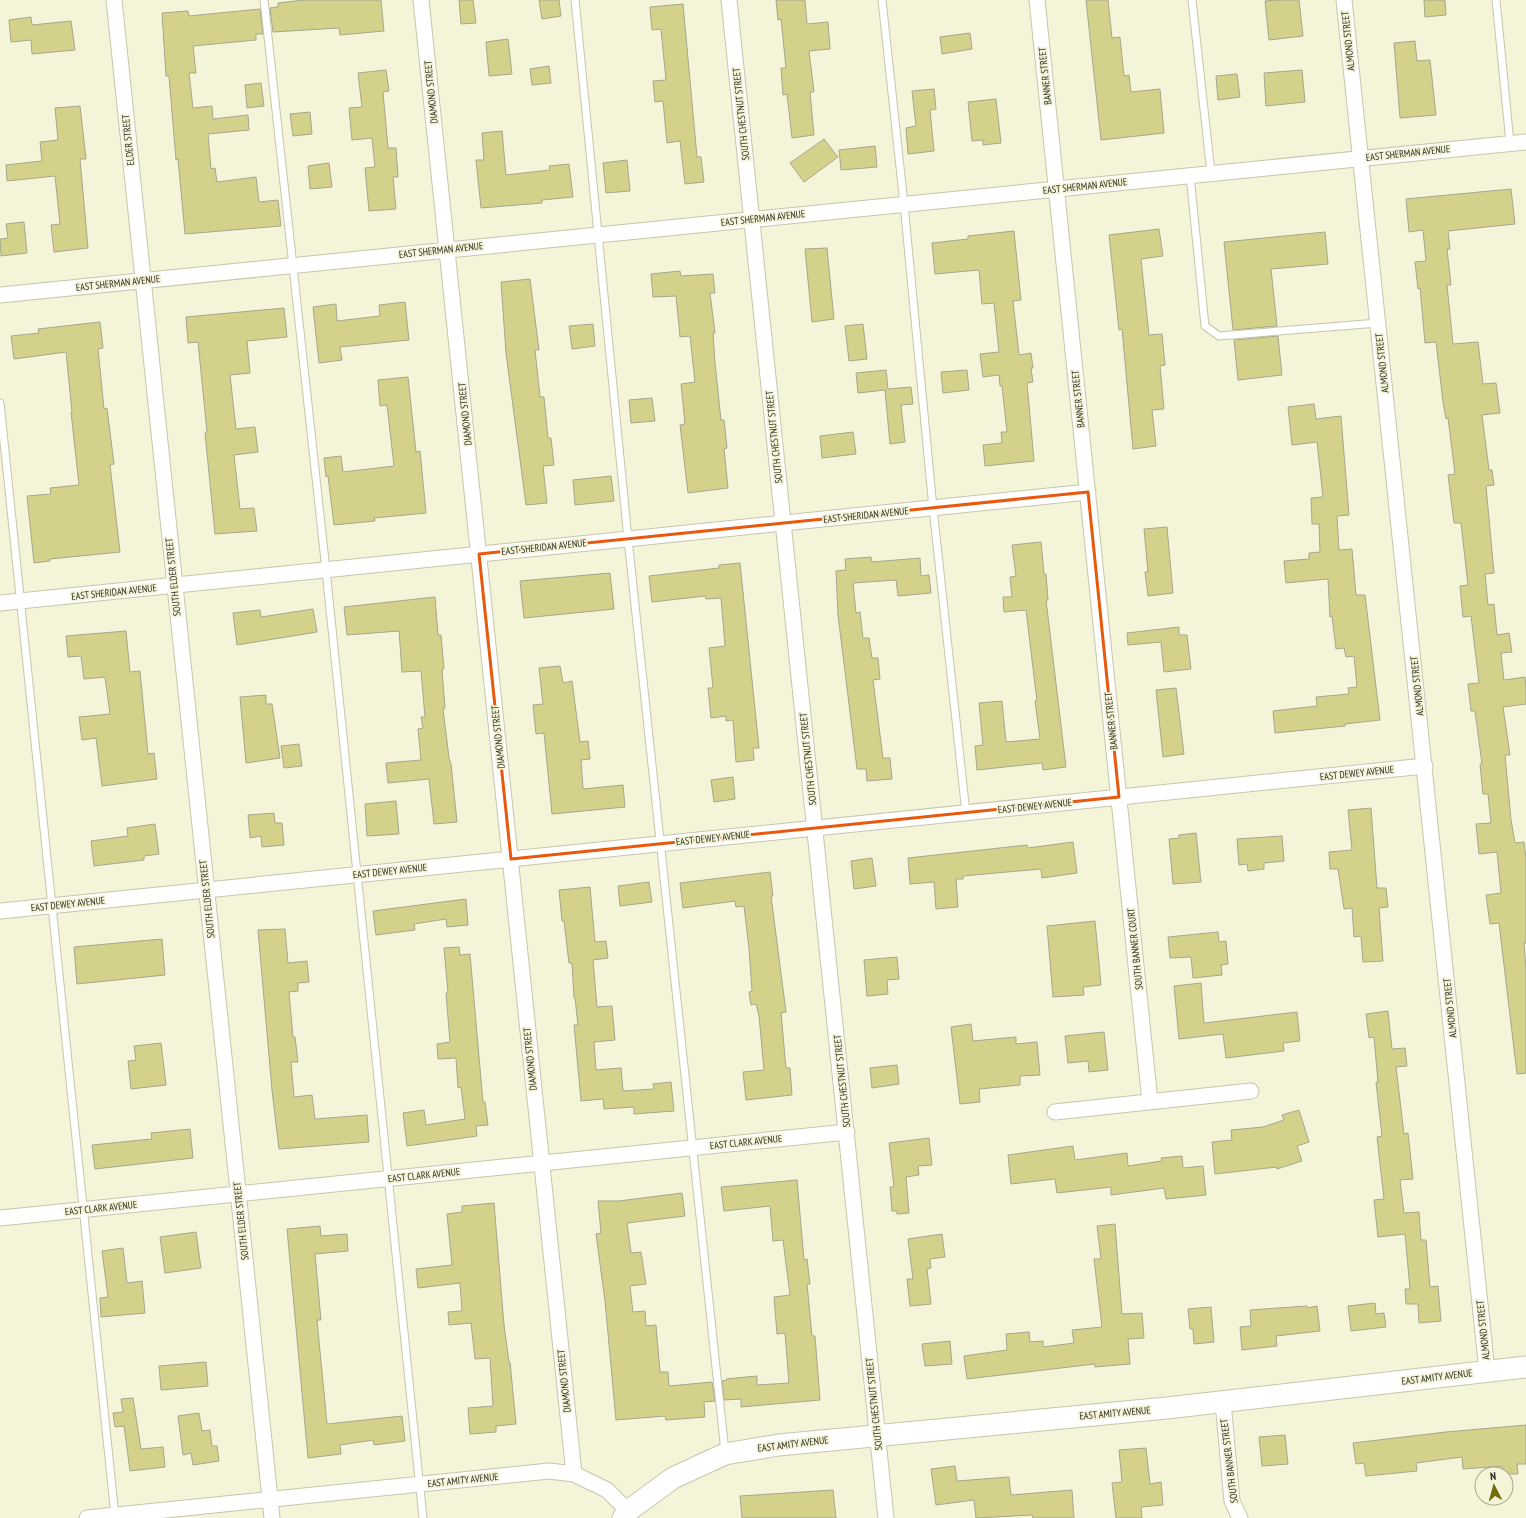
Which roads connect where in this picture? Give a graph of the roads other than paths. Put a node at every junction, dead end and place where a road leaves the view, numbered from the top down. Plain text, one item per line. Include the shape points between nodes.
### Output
1 (114, 0) edge
2 (264, 0) edge
3 (421, 0) edge
4 (575, 0) edge
5 (729, 0) edge
6 (882, 0) edge
7 (1037, 0) edge
8 (1192, 0) edge
9 (1344, 0) edge
10 (1496, 0) edge
11 (1526, 142) edge
12 (1510, 143) junction
13 (1360, 158) junction
14 (1211, 173) junction
15 (1190, 175) junction
16 (1057, 188) junction
17 (904, 204) junction
18 (752, 219) junction
19 (599, 234) junction
20 (448, 250) junction
21 (291, 265) junction
22 (143, 280) junction
23 (0, 295) edge
24 (1378, 323) junction
25 (0, 403) edge
26 (1088, 492) junction
27 (933, 508) junction
28 (783, 523) junction
29 (628, 539) junction
30 (479, 554) junction
31 (326, 570) junction
32 (174, 585) junction
33 (20, 601) junction
34 (0, 603) edge
35 (1425, 766) junction
36 (1119, 797) junction
37 (966, 813) junction
38 (815, 828) junction
39 (661, 844) junction
40 (511, 859) junction
41 (357, 874) junction
42 (206, 890) junction
43 (52, 905) junction
44 (0, 911) edge
45 (1251, 1091) dead end
46 (1150, 1102) junction
47 (1055, 1112) dead end
48 (847, 1132) junction
49 (694, 1147) junction
50 (540, 1163) junction
51 (387, 1178) junction
52 (238, 1194) junction
53 (84, 1209) junction
54 (0, 1218) edge
55 (1526, 1367) edge
56 (1487, 1371) junction
57 (1223, 1402) junction
58 (877, 1434) junction
59 (725, 1454) junction
60 (574, 1474) junction
61 (419, 1484) junction
62 (270, 1500) junction
63 (627, 1516) edge
64 (115, 1517) edge
65 (87, 1518) edge
66 (272, 1518) edge
67 (423, 1518) edge
68 (886, 1518) edge
69 (1240, 1518) edge

1 - 22 street, ELDER STREET
2 - 21 lane
3 - 20 street, DIAMOND STREET
4 - 19 lane
5 - 18 street, SOUTH CHESTNUT STREET
6 - 17 lane
7 - 16 street, BANNER STREET
8 - 14 lane
9 - 13 street, ALMOND STREET
10 - 12 lane
11 - 12 street, EAST SHERMAN AVENUE
12 - 13 street, EAST SHERMAN AVENUE
13 - 14 street, EAST SHERMAN AVENUE
13 - 24 street, ALMOND STREET
14 - 15 street, EAST SHERMAN AVENUE
15 - 16 street, EAST SHERMAN AVENUE
15 - 24 lane via 1205,326 1219,336
16 - 17 street, EAST SHERMAN AVENUE
16 - 26 street, BANNER STREET
17 - 18 street, EAST SHERMAN AVENUE
17 - 27 lane
18 - 19 street, EAST SHERMAN AVENUE
18 - 28 street, SOUTH CHESTNUT STREET
19 - 20 street, EAST SHERMAN AVENUE
19 - 29 lane
20 - 21 street, EAST SHERMAN AVENUE
20 - 30 street, DIAMOND STREET
21 - 22 street, EAST SHERMAN AVENUE
21 - 31 lane
22 - 23 street, EAST SHERMAN AVENUE
22 - 32 street, SOUTH ELDER STREET
24 - 35 street, ALMOND STREET
25 - 33 lane
26 - 27 street, EAST SHERIDAN AVENUE
26 - 36 street, BANNER STREET
27 - 28 street, EAST SHERIDAN AVENUE
27 - 37 lane
28 - 29 street, EAST SHERIDAN AVENUE
28 - 38 street, SOUTH CHESTNUT STREET
29 - 30 street, EAST SHERIDAN AVENUE
29 - 39 lane
30 - 31 street, EAST SHERIDAN AVENUE
30 - 40 street, DIAMOND STREET
31 - 32 street, EAST SHERIDAN AVENUE
31 - 41 lane
32 - 33 street, EAST SHERIDAN AVENUE
32 - 42 street, SOUTH ELDER STREET
33 - 34 street, EAST SHERIDAN AVENUE
33 - 43 lane
35 - 36 street, EAST DEWEY AVENUE
35 - 56 street, ALMOND STREET
36 - 37 street, EAST DEWEY AVENUE
36 - 46 street, SOUTH BANNER COURT
37 - 38 street, EAST DEWEY AVENUE
38 - 39 street, EAST DEWEY AVENUE
38 - 48 street, SOUTH CHESTNUT STREET
39 - 40 street, EAST DEWEY AVENUE
39 - 49 lane
40 - 41 street, EAST DEWEY AVENUE
40 - 50 street, DIAMOND STREET
41 - 42 street, EAST DEWEY AVENUE
41 - 51 lane
42 - 43 street, EAST DEWEY AVENUE
42 - 52 street, SOUTH ELDER STREET
43 - 44 street, EAST DEWEY AVENUE
43 - 53 lane
45 - 46 street
46 - 47 street
48 - 49 street, EAST CLARK AVENUE
48 - 58 street, SOUTH CHESTNUT STREET
49 - 50 street, EAST CLARK AVENUE
49 - 59 lane
50 - 51 street, EAST CLARK AVENUE
50 - 60 street, DIAMOND STREET
51 - 52 street, EAST CLARK AVENUE
51 - 61 lane
52 - 53 street, EAST CLARK AVENUE
52 - 62 street, SOUTH ELDER STREET
53 - 54 street, EAST CLARK AVENUE
53 - 64 lane
55 - 56 main road, EAST AMITY AVENUE
56 - 57 main road, EAST AMITY AVENUE
57 - 58 main road, EAST AMITY AVENUE
57 - 69 street, SOUTH BANNER STREET via 1232,1501
58 - 59 main road, EAST AMITY AVENUE
58 - 68 street, SOUTH CHESTNUT STREET
59 - 63 main road, EAST AMITY AVENUE via 673,1478
60 - 61 street, EAST AMITY AVENUE via 549,1471
60 - 63 street, EAST AMITY AVENUE via 607,1490
61 - 62 street, EAST AMITY AVENUE
61 - 67 lane
62 - 64 street, EAST AMITY AVENUE
62 - 66 street, SOUTH ELDER STREET
64 - 65 street, EAST AMITY AVENUE

